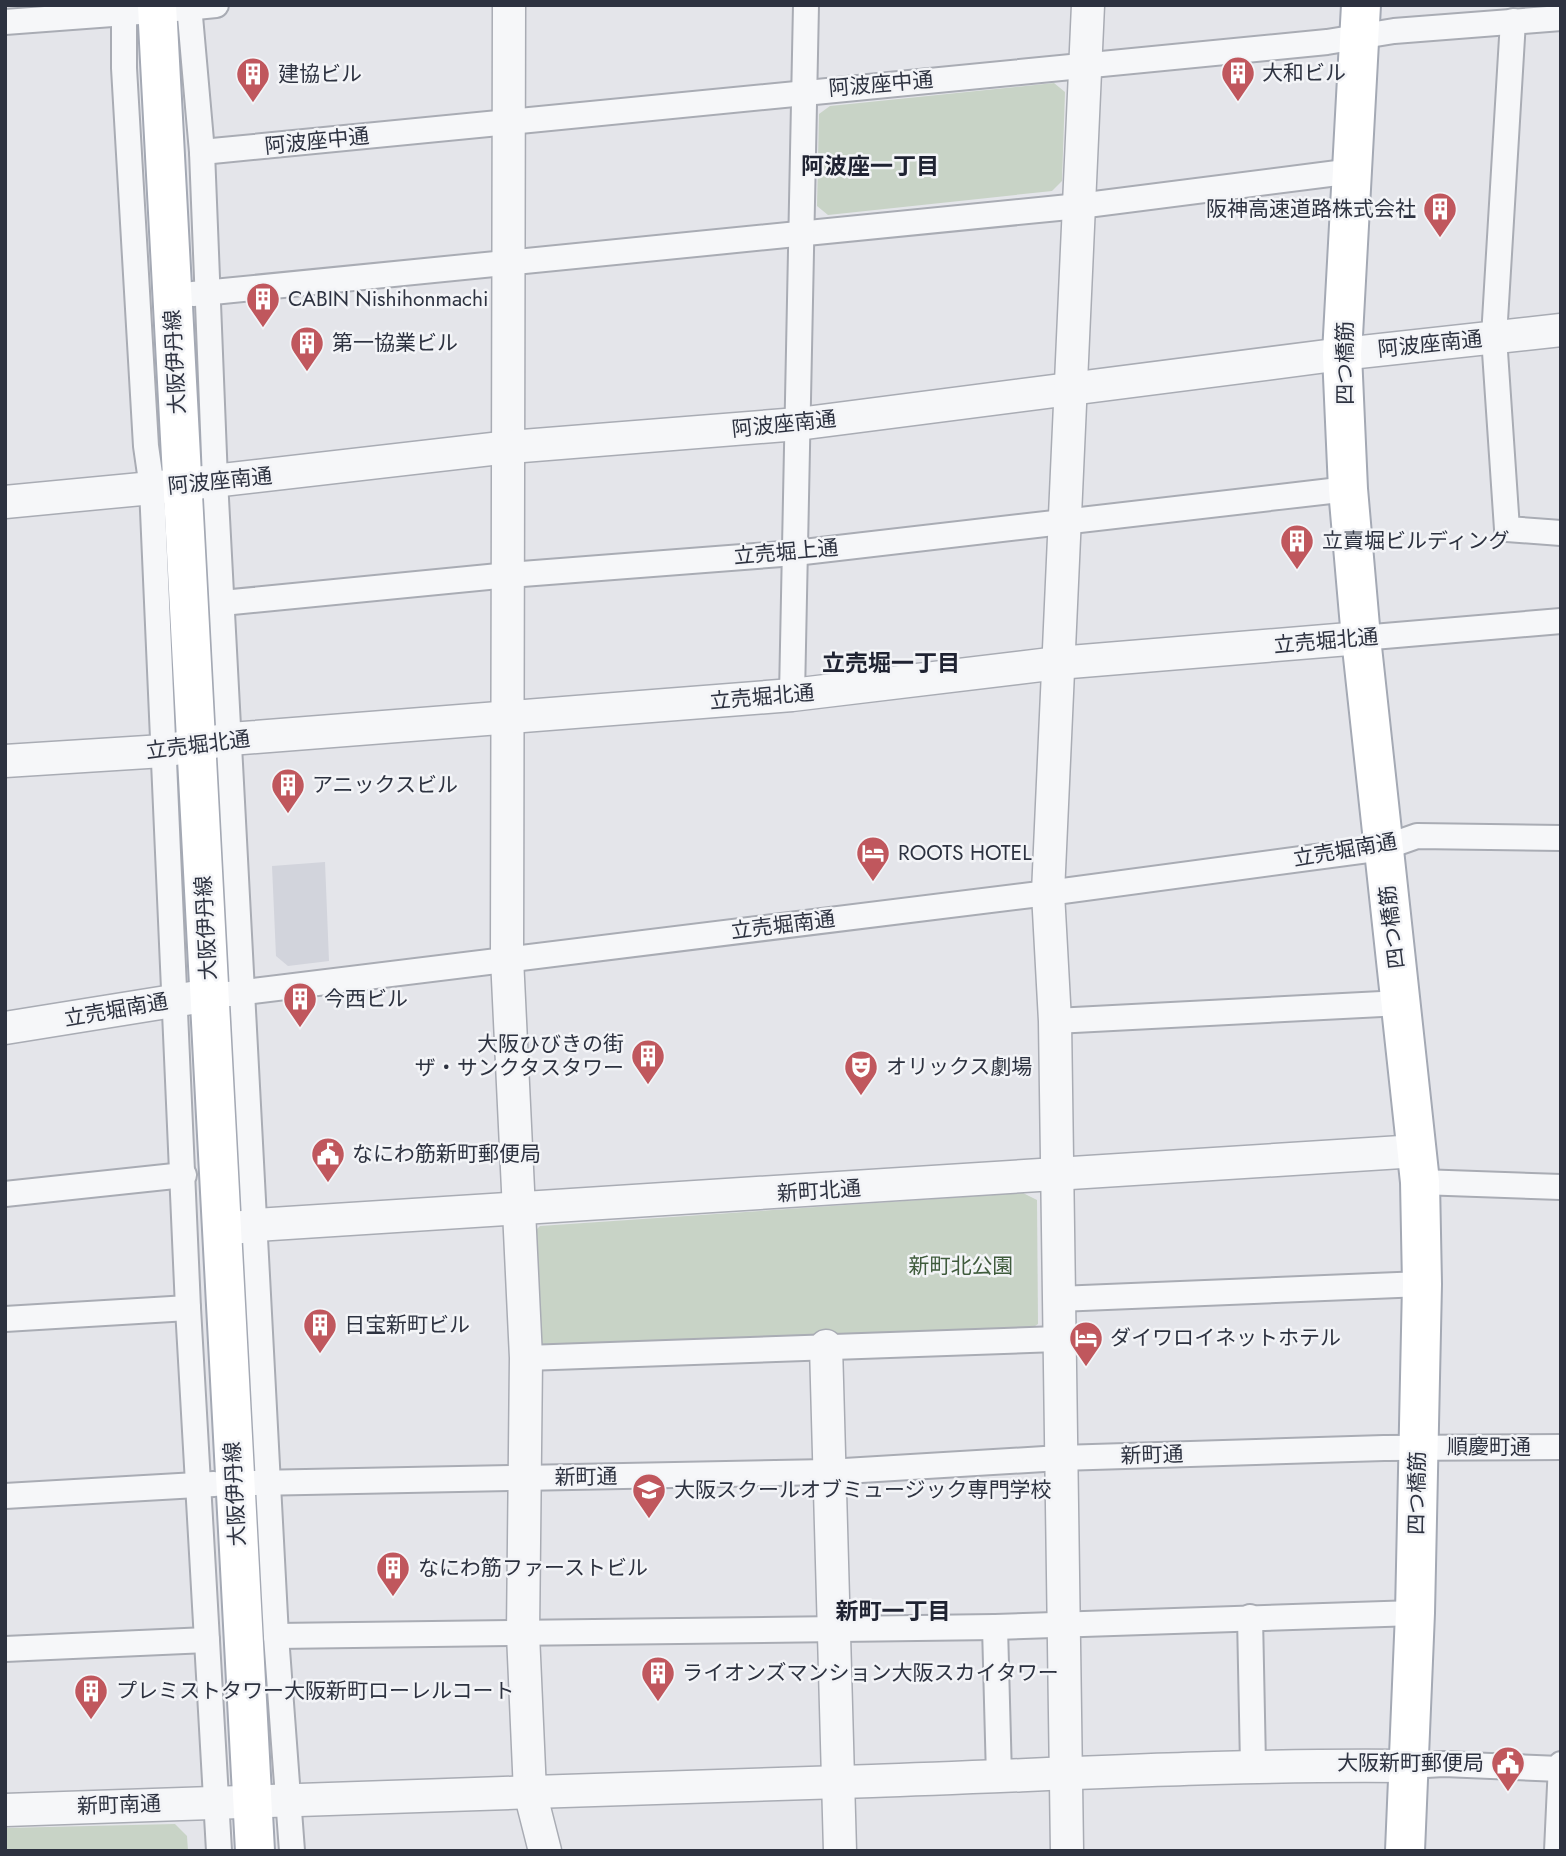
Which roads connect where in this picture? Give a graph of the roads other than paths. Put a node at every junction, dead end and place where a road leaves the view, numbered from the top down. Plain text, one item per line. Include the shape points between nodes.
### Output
1 (216, 5) edge
2 (509, 5) edge
3 (806, 5) edge
4 (1088, 5) edge
5 (157, 8) edge
6 (1561, 18) edge
7 (1361, 21) edge
8 (1513, 21) junction
9 (5, 22) edge
10 (1086, 64) junction
11 (804, 91) junction
12 (510, 122) junction
13 (201, 152) junction
14 (1353, 171) junction
15 (1079, 206) junction
16 (801, 234) junction
17 (510, 261) junction
18 (189, 294) junction
19 (1561, 330) edge
20 (1494, 337) junction
21 (1342, 354) junction
22 (1070, 388) junction
23 (798, 424) junction
24 (510, 447) junction
25 (184, 484) junction
26 (1348, 489) junction
27 (5, 502) edge
28 (1065, 520) junction
29 (1561, 533) edge
30 (795, 553) junction
31 (509, 575) junction
32 (222, 603) junction
33 (1561, 621) edge
34 (1361, 638) junction
35 (1058, 663) junction
36 (792, 695) junction
37 (507, 719) junction
38 (196, 745) junction
39 (5, 761) edge
40 (1561, 838) edge
41 (1382, 848) junction
42 (1048, 893) junction
43 (507, 958) junction
44 (209, 996) junction
45 (1401, 1003) junction
46 (1055, 1021) junction
47 (5, 1028) edge
48 (1419, 1167) junction
49 (184, 1175) junction
50 (1057, 1176) junction
51 (1561, 1187) edge
52 (5, 1194) edge
53 (517, 1210) junction
54 (238, 1227) junction
55 (1422, 1284) junction
56 (1058, 1299) junction
57 (188, 1308) junction
58 (5, 1319) edge
59 (1057, 1339) junction
60 (826, 1346) junction
61 (526, 1358) junction
62 (1418, 1447) junction
63 (1561, 1447) edge
64 (1060, 1458) junction
65 (828, 1472) junction
66 (523, 1479) junction
67 (234, 1483) junction
68 (5, 1496) edge
69 (1415, 1613) junction
70 (1250, 1618) junction
71 (1063, 1622) junction
72 (995, 1627) junction
73 (835, 1629) junction
74 (523, 1634) junction
75 (276, 1636) junction
76 (206, 1640) junction
77 (5, 1649) edge
78 (1561, 1763) edge
79 (1253, 1765) junction
80 (1408, 1766) junction
81 (1560, 1769) edge
82 (1066, 1775) junction
83 (999, 1777) junction
84 (838, 1782) junction
85 (530, 1792) junction
86 (247, 1800) junction
87 (5, 1810) edge
88 (219, 1851) edge
89 (255, 1851) edge
90 (292, 1851) edge
91 (545, 1851) edge
92 (840, 1851) edge
93 (1067, 1851) edge
94 (1405, 1851) edge
95 (1557, 1851) edge

1 - 5 street
2 - 12 street
3 - 11 street
4 - 10 street
5 - 9 street
5 - 13 street
5 - 18 main road, 大阪伊丹線
5 - 25 street via 124,68 146,446
6 - 8 street, 阿波座中通
7 - 8 street, 阿波座中通
7 - 10 street, 阿波座中通
7 - 14 main road, 四つ橋筋
8 - 20 street
10 - 11 street, 阿波座中通
10 - 15 street
11 - 12 street, 阿波座中通
11 - 16 street
12 - 13 street, 阿波座中通
12 - 17 street
13 - 18 street
14 - 15 street
14 - 21 main road, 四つ橋筋
15 - 16 street
15 - 22 street
16 - 17 street
16 - 23 street
17 - 18 street
17 - 24 street
18 - 25 main road, 大阪伊丹線
19 - 20 street, 阿波座南通
20 - 21 street, 阿波座南通
20 - 29 street via 1507,529
21 - 22 street, 阿波座南通
21 - 26 main road, 四つ橋筋
22 - 23 street, 阿波座南通
22 - 28 street
23 - 24 street, 阿波座南通
23 - 30 street
24 - 25 street, 阿波座南通
24 - 31 street
25 - 27 street, 阿波座南通
25 - 32 street
25 - 38 main road, 大阪伊丹線
26 - 28 street, 立売堀上通
26 - 34 main road, 四つ橋筋
28 - 30 street, 立売堀上通
28 - 35 street
30 - 31 street, 立売堀上通
30 - 36 street
31 - 32 street, 立売堀上通
31 - 37 street
32 - 38 street
33 - 34 street, 立売堀北通
34 - 35 street, 立売堀北通
34 - 41 main road, 四つ橋筋
35 - 36 street, 立売堀北通
35 - 42 street
36 - 37 street, 立売堀北通
37 - 38 street, 立売堀北通
37 - 43 street
38 - 39 street, 立売堀北通
38 - 44 main road, 大阪伊丹線
40 - 41 street, 立売堀南通 via 1417,836
41 - 42 street, 立売堀南通
41 - 45 main road, 四つ橋筋
42 - 43 street, 立売堀南通
42 - 46 street
43 - 44 street, 立売堀南通
43 - 53 street
44 - 47 street, 立売堀南通
44 - 49 street
44 - 54 main road, 大阪伊丹線
45 - 46 street
45 - 48 main road, 四つ橋筋
46 - 50 street
48 - 50 street, 新町北通
48 - 51 street
48 - 55 main road, 四つ橋筋
49 - 52 street
49 - 57 street
50 - 53 street, 新町北通
50 - 56 street
53 - 54 street, 新町北通
53 - 61 street
54 - 67 main road, 大阪伊丹線
55 - 56 street
55 - 62 main road, 四つ橋筋
56 - 59 street
57 - 58 street
57 - 67 street
59 - 60 street
59 - 64 street
60 - 61 street
60 - 65 street
61 - 66 street
62 - 63 street, 順慶町通
62 - 64 street, 新町通
62 - 69 main road, 四つ橋筋
64 - 65 street, 新町通
64 - 71 street
65 - 66 street, 新町通
65 - 73 street
66 - 67 street, 新町通
66 - 74 street
67 - 68 street, 新町通
67 - 75 street
67 - 76 street
67 - 86 main road, 大阪伊丹線
69 - 70 street
69 - 80 main road, 四つ橋筋
70 - 71 street
70 - 79 street
71 - 72 street
71 - 82 street
72 - 73 street
72 - 83 street
73 - 74 street
73 - 84 street
74 - 75 street
74 - 85 street
75 - 86 street
76 - 77 street
76 - 86 street
78 - 81 street
79 - 80 street, 新町南通
79 - 82 street, 新町南通
80 - 81 street
80 - 94 main road, 四つ橋筋
81 - 95 street
82 - 83 street, 新町南通
82 - 93 street
83 - 84 street, 新町南通
84 - 85 street, 新町南通
84 - 92 street
85 - 86 street, 新町南通
85 - 91 street
86 - 87 street, 新町南通
86 - 88 street
86 - 89 main road, 大阪伊丹線
86 - 90 street

